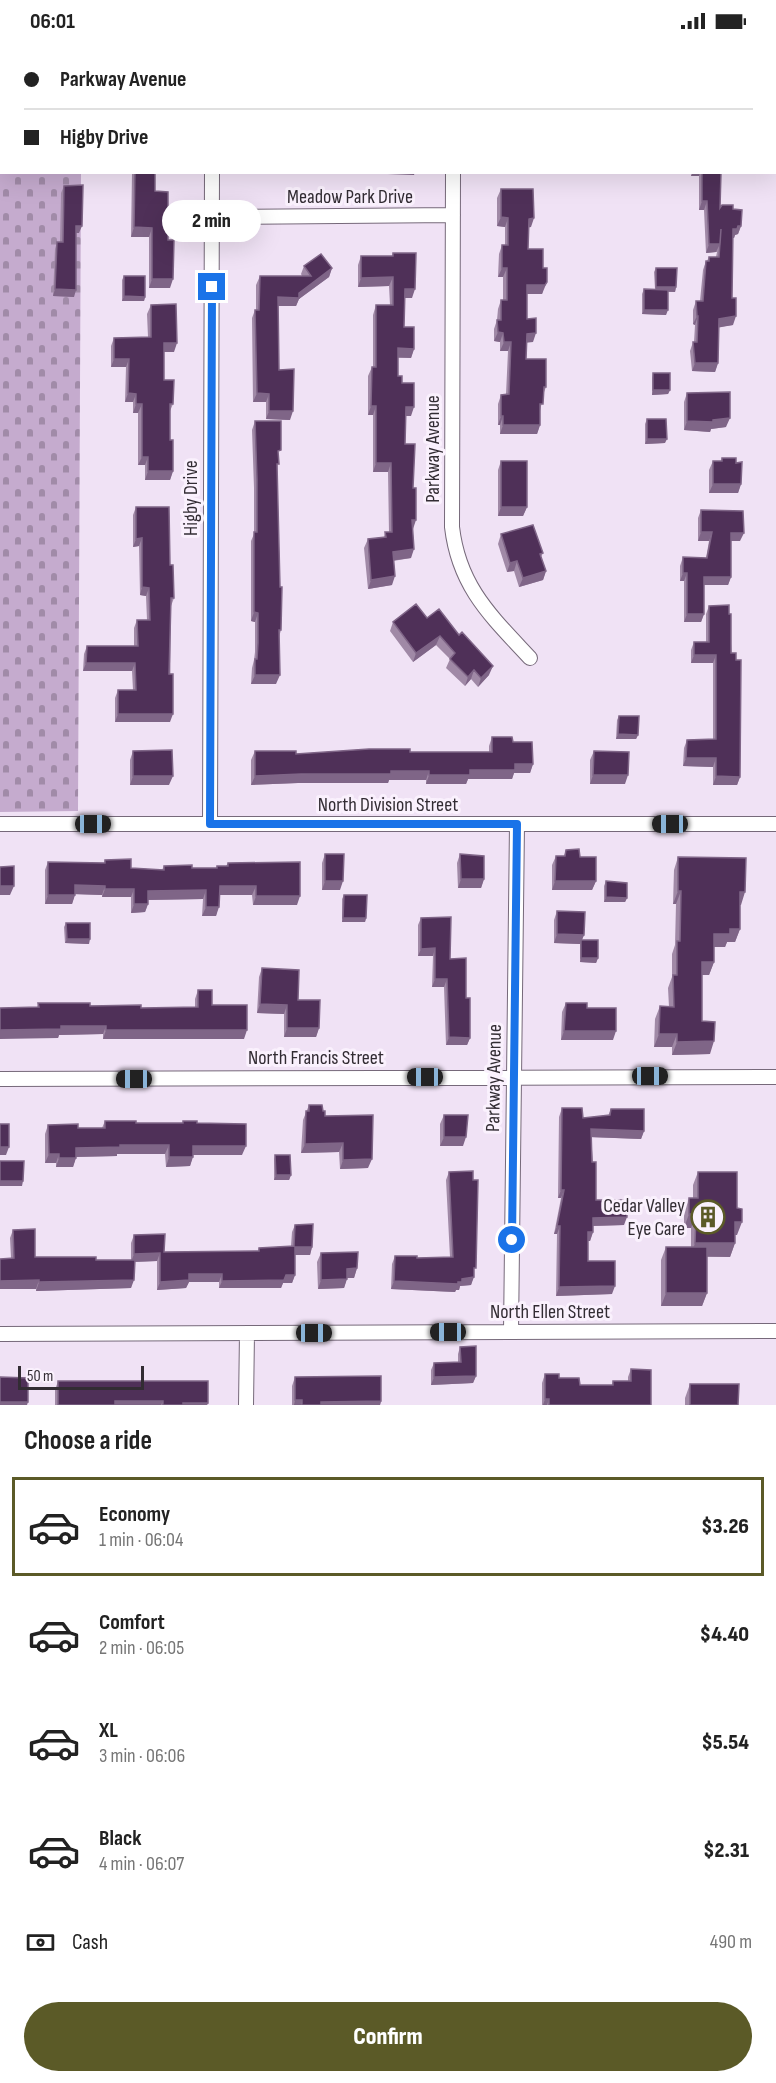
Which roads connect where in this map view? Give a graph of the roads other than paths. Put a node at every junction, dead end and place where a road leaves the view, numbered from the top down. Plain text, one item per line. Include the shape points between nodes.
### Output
1 (212, 174) edge
2 (453, 174) edge
3 (453, 215) junction
4 (212, 217) junction
5 (530, 658) dead end
6 (0, 824) edge
7 (210, 824) junction
8 (517, 824) junction
9 (776, 824) edge
10 (513, 1077) junction
11 (776, 1077) edge
12 (0, 1079) edge
13 (776, 1331) edge
14 (511, 1332) junction
15 (247, 1333) junction
16 (0, 1334) edge
17 (246, 1405) edge

1 - 4 street, Higby Drive
2 - 3 street, Parkway Avenue
3 - 4 street, Meadow Park Drive
3 - 5 street, Parkway Avenue via 455,549 462,572 485,608
4 - 7 street, Higby Drive
6 - 7 street, North Division Street
7 - 8 street, North Division Street
8 - 9 street, North Division Street
8 - 10 street, Parkway Avenue
10 - 11 street, North Francis Street
10 - 12 street, North Francis Street
10 - 14 street, Parkway Avenue
13 - 14 street, North Ellen Street
14 - 15 street, North Ellen Street
15 - 16 street, North Ellen Street
15 - 17 street

